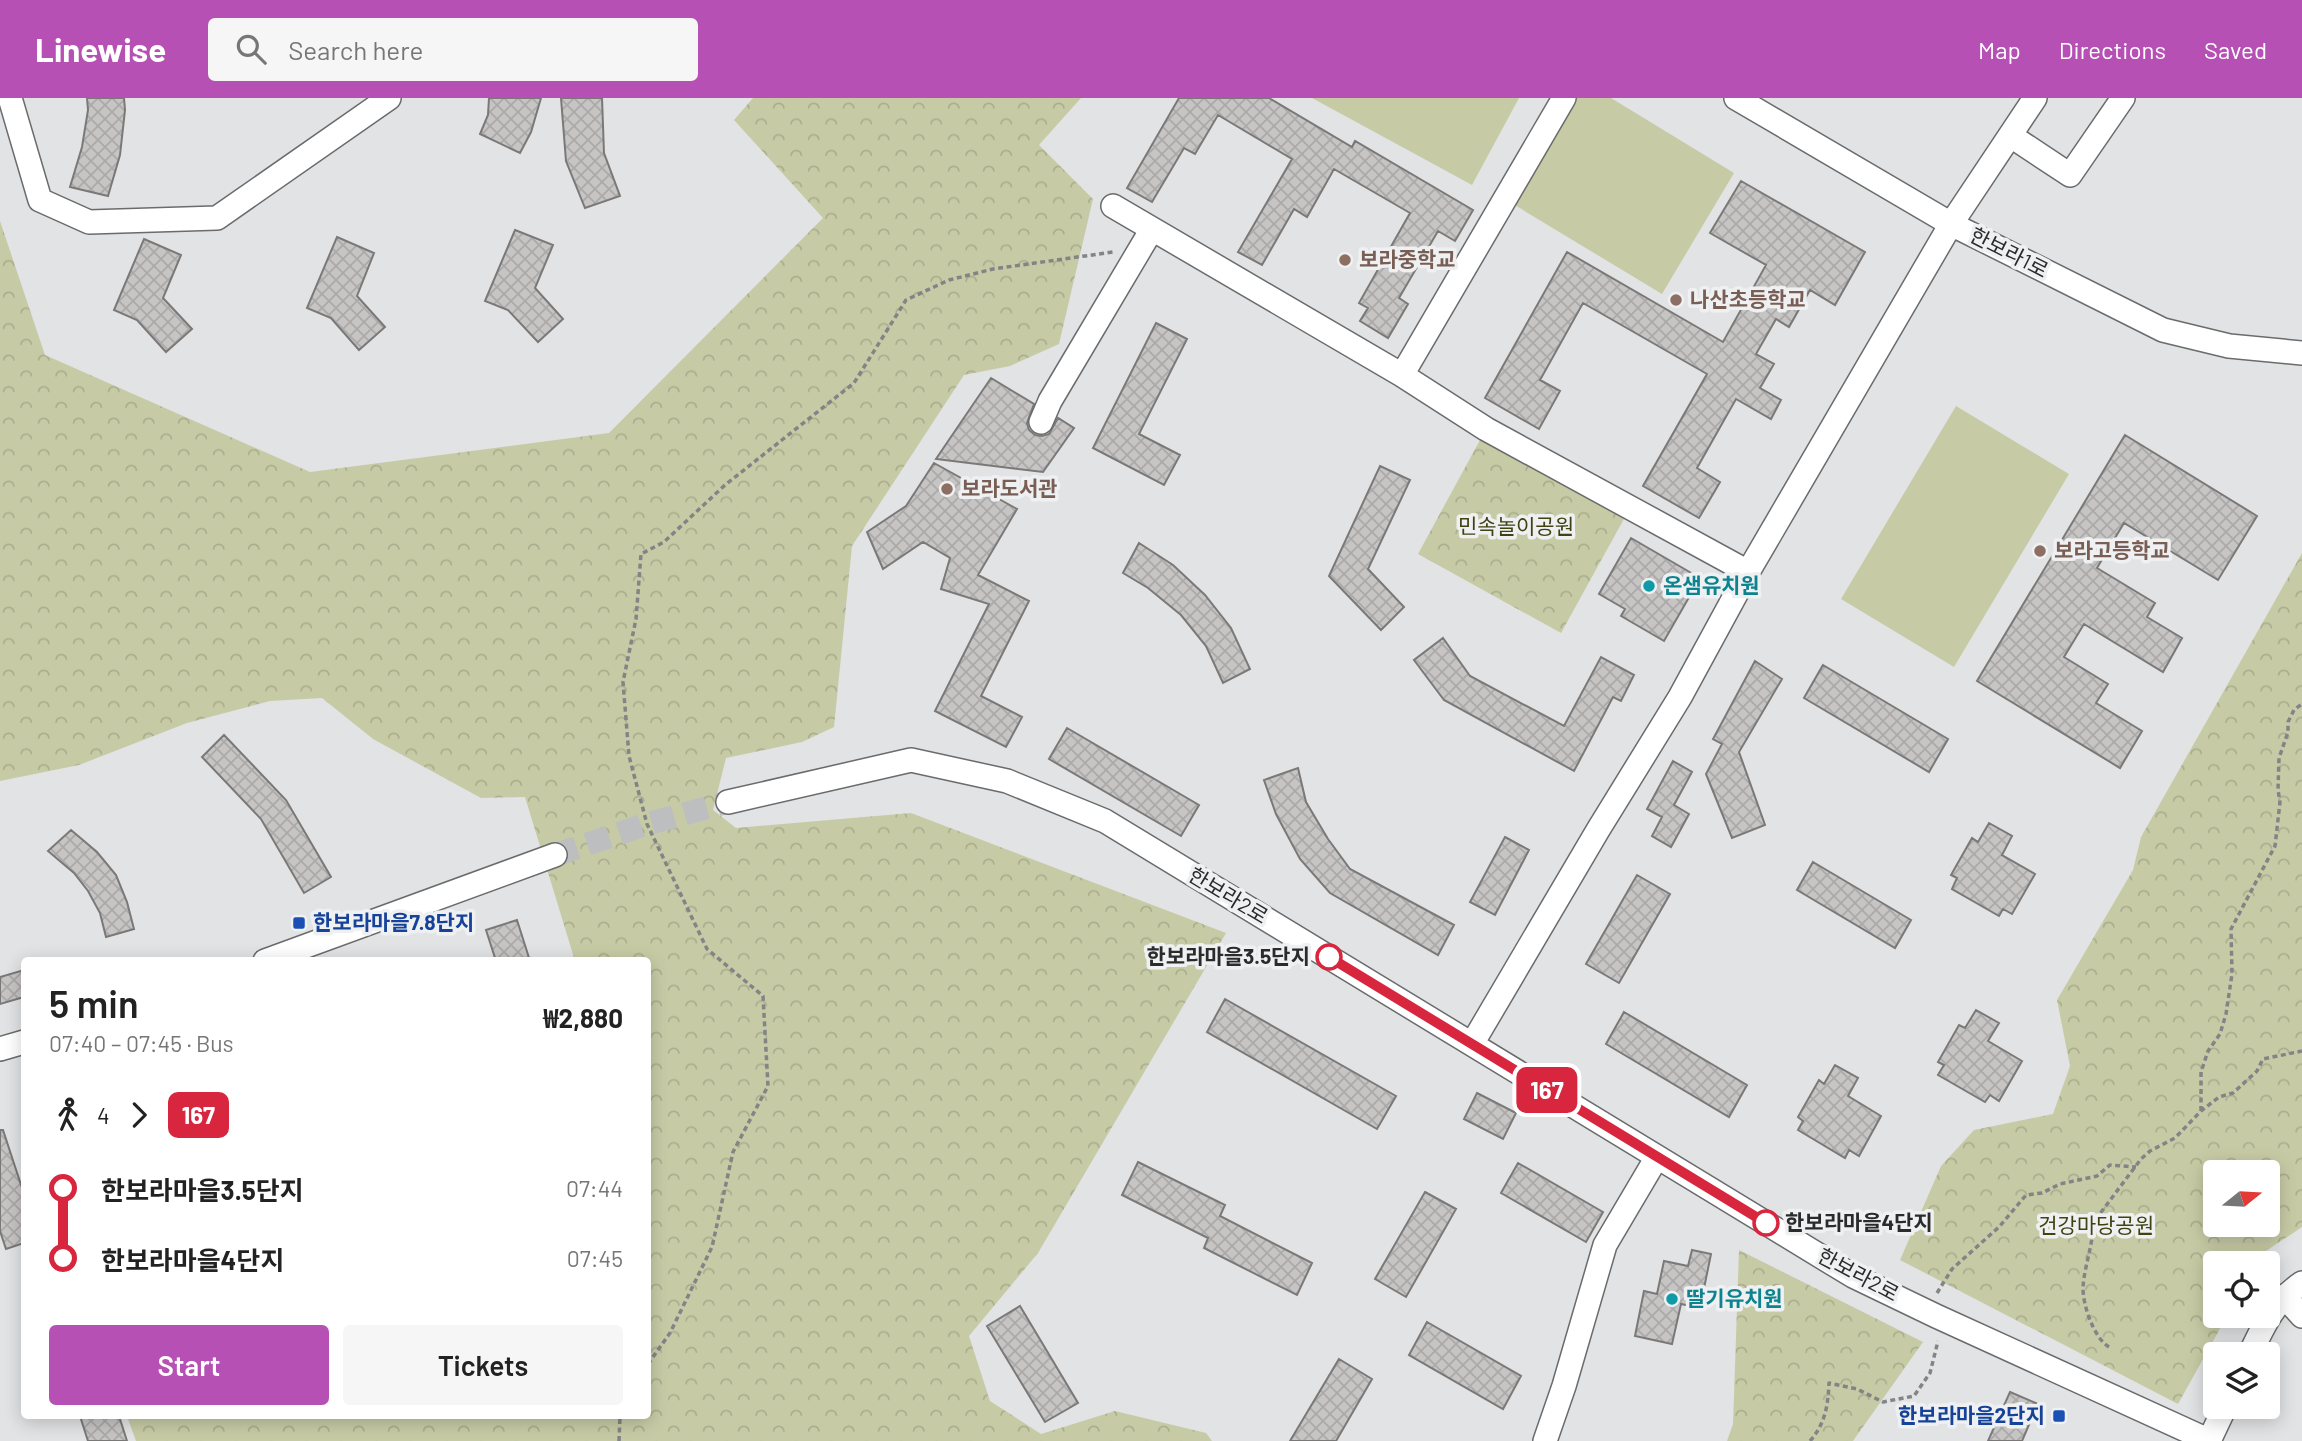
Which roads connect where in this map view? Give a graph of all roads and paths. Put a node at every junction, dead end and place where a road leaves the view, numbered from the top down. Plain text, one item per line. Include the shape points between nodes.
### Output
1 (10, 98) edge
2 (389, 98) edge
3 (1564, 98) edge
4 (1736, 98) edge
5 (2035, 98) edge
6 (2123, 98) edge
7 (2011, 136) junction
8 (1113, 206) dead end
9 (1951, 224) junction
10 (1146, 238) junction
11 (2302, 353) edge
12 (1402, 375) junction
13 (1041, 422) dead end
14 (1748, 572) junction
15 (2302, 704) edge
16 (728, 802) tunnel mouth
17 (555, 855) tunnel mouth
18 (276, 957) edge
19 (21, 1043) edge
20 (1472, 1044) junction
21 (0, 1049) edge
22 (2302, 1051) edge
23 (2201, 1111) junction
24 (1657, 1157) junction
25 (2136, 1167) junction
26 (2293, 1289) edge
27 (2302, 1315) edge
28 (1936, 1316) junction
29 (2256, 1342) edge
30 (2109, 1347) dead end
31 (651, 1360) edge
32 (620, 1419) edge
33 (2219, 1419) edge
34 (619, 1441) edge
35 (1545, 1441) edge
36 (1810, 1441) edge
37 (2209, 1441) edge

1 - 2 street via 40,200 89,222 217,218
3 - 12 street
4 - 9 street, 한보라1로
5 - 7 street
6 - 7 street via 2070,175
7 - 9 street
8 - 10 street
9 - 11 street, 한보라1로 via 2163,330 2229,346
9 - 14 street
10 - 12 street
10 - 13 street
10 - 31 path via 949,280 906,300 854,383 725,485 664,542 641,554 636,619 623,682 629,756 648,824 707,949 763,996 768,1086 733,1152 712,1247 670,1333
12 - 14 street via 1486,429
14 - 20 street via 1680,697
15 - 23 path via 2288,722 2279,758 2275,846 2231,929 2230,987 2220,1034 2201,1072
16 - 20 street, 한보라2로 via 911,760 1007,781 1105,821
17 - 18 street
19 - 21 street
20 - 24 street, 한보라2로
22 - 23 path via 2263,1059 2258,1070 2233,1093
23 - 25 path
24 - 28 street, 한보라2로 via 1853,1276
24 - 35 street via 1605,1245
25 - 28 path via 2110,1165 2097,1176 2026,1195 1999,1227 1952,1269 1934,1296
25 - 30 path via 2096,1219 2083,1289 2092,1327
26 - 27 street
26 - 29 street via 2266,1320
28 - 36 path via 1939,1345 1930,1373 1913,1396 1883,1402 1857,1389 1829,1384 1822,1425
28 - 37 street, 한보라2로
32 - 34 path
33 - 37 street

